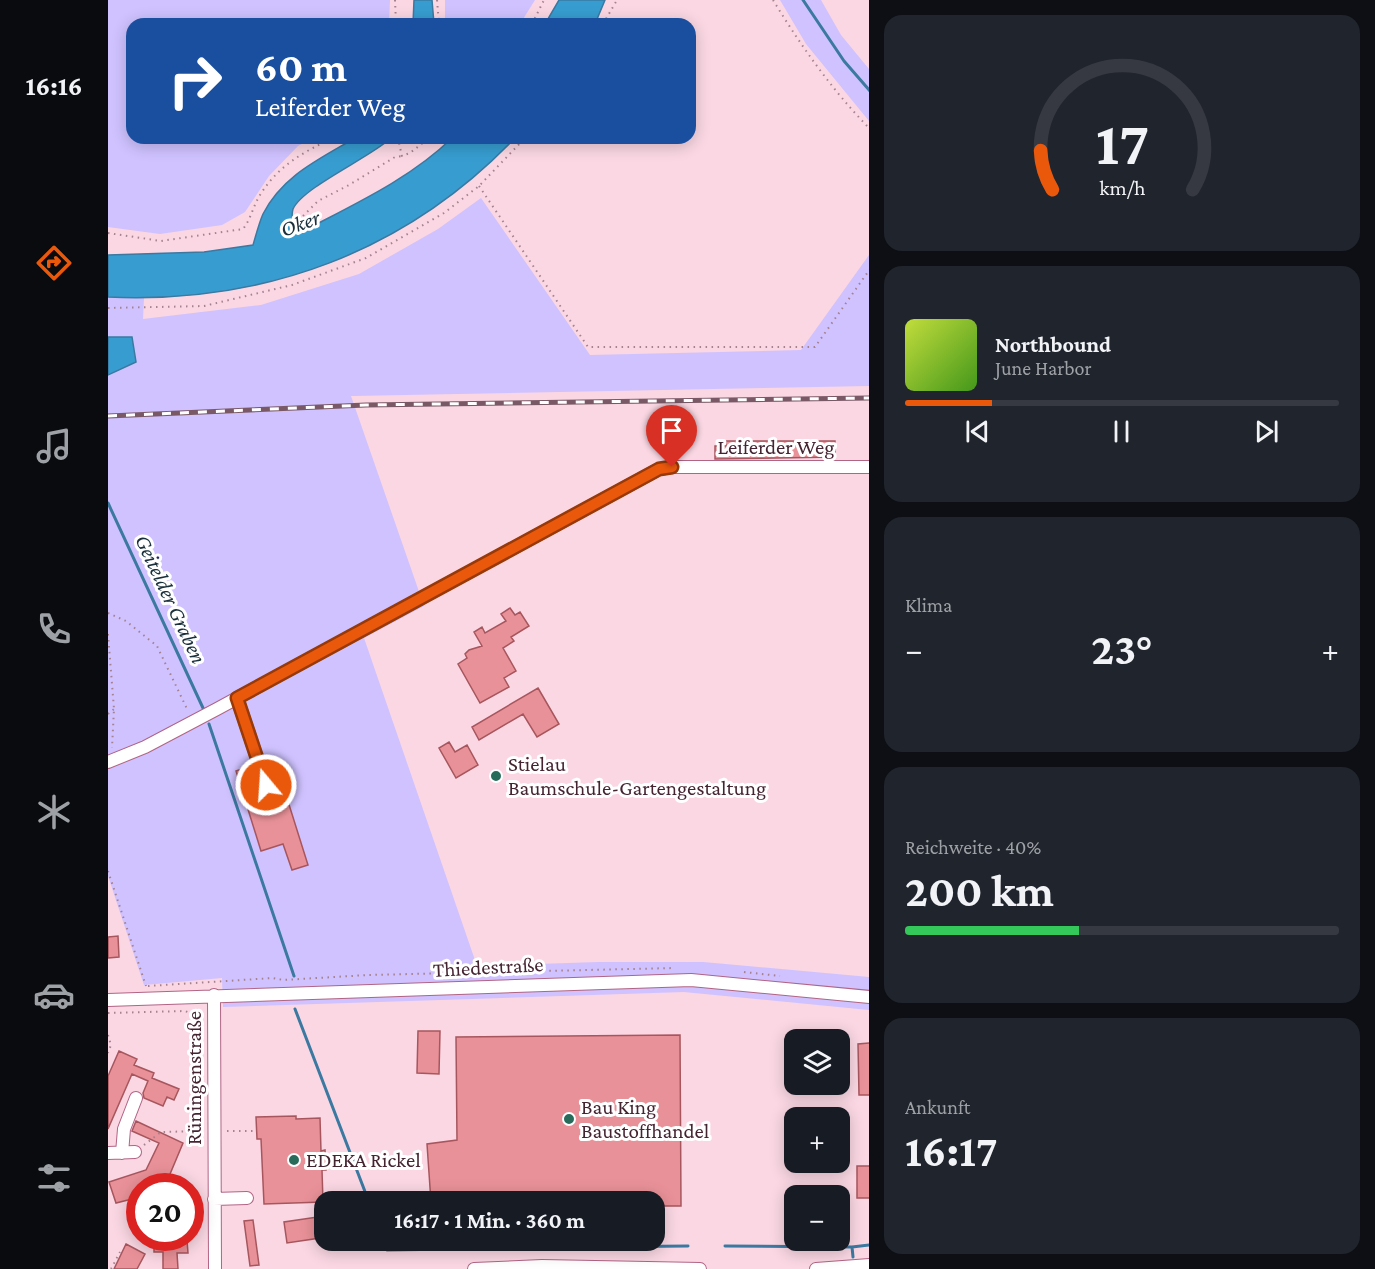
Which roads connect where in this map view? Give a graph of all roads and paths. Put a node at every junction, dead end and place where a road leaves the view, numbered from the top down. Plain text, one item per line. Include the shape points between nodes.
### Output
1 (395, 0) edge
2 (437, 0) edge
3 (544, 0) edge
4 (617, 0) edge
5 (773, 0) edge
6 (396, 18) edge
7 (438, 18) edge
8 (535, 18) edge
9 (606, 18) edge
10 (869, 128) edge
11 (322, 144) edge
12 (399, 144) edge
13 (421, 144) edge
14 (519, 144) edge
15 (402, 156) junction
16 (479, 186) junction
17 (303, 216) dead end
18 (108, 233) edge
19 (869, 271) edge
20 (108, 308) edge
21 (869, 467) edge
22 (108, 613) edge
23 (108, 634) edge
24 (237, 698) junction
25 (114, 709) junction
26 (108, 714) edge
27 (193, 722) junction
28 (110, 761) edge
29 (266, 785) dead end
30 (108, 871) edge
31 (146, 986) dead end
32 (214, 995) junction
33 (869, 997) edge
34 (108, 1000) edge
35 (108, 1013) edge
36 (108, 1035) edge
37 (108, 1053) edge
38 (202, 1097) dead end
39 (136, 1098) dead end
40 (208, 1131) junction
41 (257, 1131) dead end
42 (135, 1152) joint
43 (108, 1153) edge
44 (122, 1153) junction
45 (247, 1198) dead end
46 (214, 1200) junction
47 (120, 1252) dead end
48 (869, 1265) edge
49 (512, 1268) edge
50 (542, 1268) edge
51 (111, 1269) edge
52 (215, 1269) edge
53 (474, 1269) edge
54 (700, 1269) edge
55 (816, 1269) edge
56 (838, 1269) edge

1 - 6 path
2 - 7 path
3 - 8 path
4 - 9 path
5 - 10 path via 814,63
11 - 18 path via 289,162 272,177 243,229 161,241
12 - 15 path
13 - 15 path
14 - 16 path
15 - 17 path via 318,201
16 - 19 path via 588,347 815,347
16 - 20 path via 444,213 366,258 291,285 204,306
21 - 24 street, Leiferder Weg via 659,469
22 - 27 path via 126,621 157,646
23 - 25 path
24 - 27 street, Leiferder Weg
24 - 29 street
25 - 26 path
25 - 28 path
27 - 28 street, Leiferder Weg
30 - 31 path
32 - 33 street, Thiedestraße via 691,980
32 - 34 street, Thiedestraße
32 - 40 street, Rüningenstraße
35 - 38 path via 185,1011 198,1016
36 - 37 path
39 - 44 street via 124,1129
40 - 41 path
40 - 42 path via 161,1132
40 - 46 street, Rüningenstraße
42 - 44 street
43 - 44 street
45 - 46 street
46 - 52 street, Rüningenstraße
47 - 51 path
48 - 56 street
49 - 50 street
49 - 53 street
50 - 54 street
55 - 56 street

